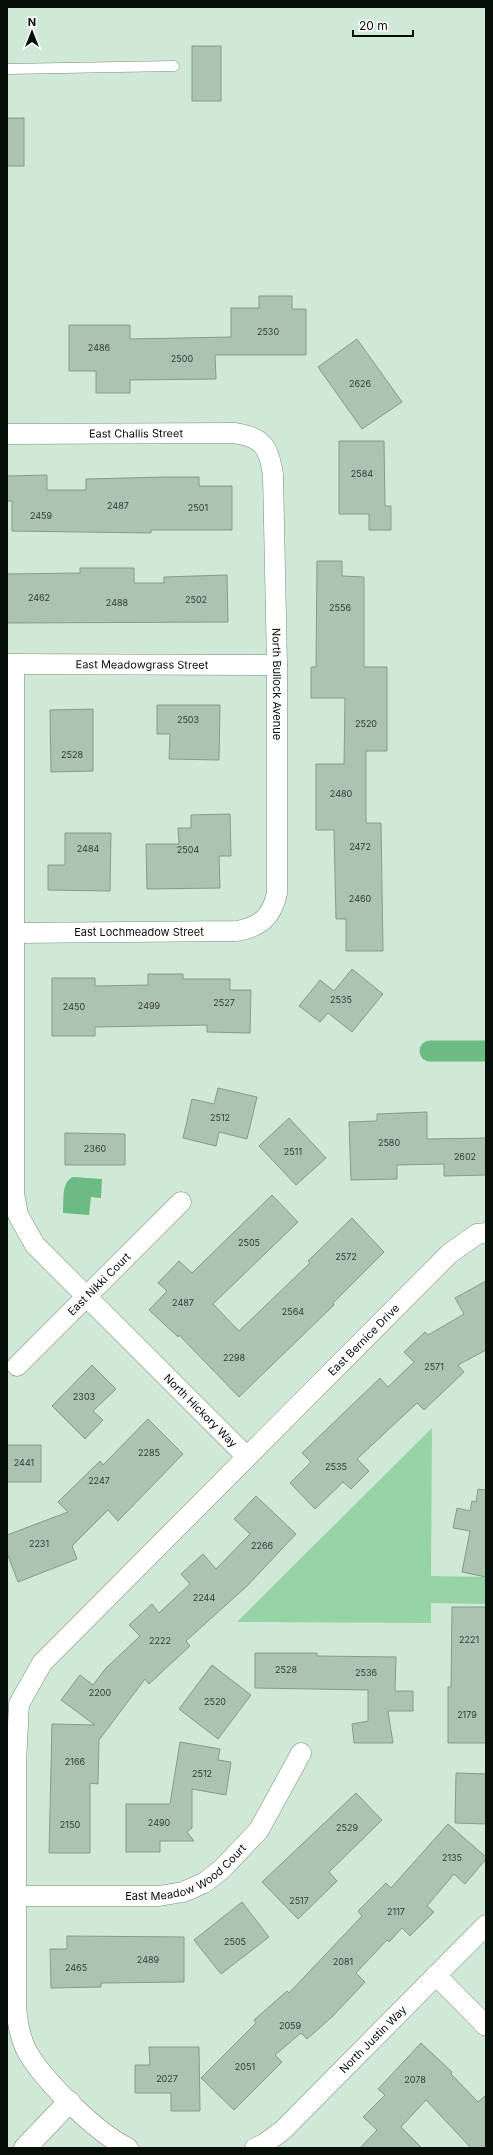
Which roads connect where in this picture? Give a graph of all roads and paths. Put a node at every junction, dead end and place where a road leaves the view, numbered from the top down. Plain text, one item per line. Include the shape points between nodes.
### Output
1 (174, 66) dead end
2 (7, 69) edge
3 (7, 434) edge
4 (262, 443) joint
5 (11, 664) edge
6 (277, 665) junction
7 (262, 922) joint
8 (14, 933) junction
9 (181, 1202) dead end
10 (486, 1232) edge
11 (86, 1297) junction
12 (17, 1366) dead end
13 (247, 1457) junction
14 (300, 1753) dead end
15 (12, 1896) edge
16 (486, 1924) edge
17 (436, 1975) junction
18 (486, 2026) edge
19 (69, 2102) junction
20 (25, 2148) edge
21 (128, 2148) edge
22 (255, 2148) edge

1 - 2 lane
3 - 4 street, East Challis Street via 234,433 250,435
4 - 6 street, North Bullock Avenue via 270,457 273,475
5 - 6 street, East Meadowgrass Street
5 - 8 street, North Hickory Way
6 - 7 street, North Bullock Avenue via 277,893 271,913
7 - 8 street, East Lochmeadow Street via 250,929 237,931
8 - 11 street, North Hickory Way via 14,1193 18,1215 35,1245
9 - 11 street, East Nikki Court
10 - 13 street, East Bernice Drive via 477,1234 449,1254
11 - 12 street, East Nikki Court
11 - 13 street, North Hickory Way
13 - 15 street via 42,1664 19,1704
14 - 15 street, East Meadow Wood Court via 259,1830 222,1869 204,1883 183,1892 159,1896
15 - 19 street via 19,2031 28,2053
16 - 17 street, North Justin Way
17 - 18 street
17 - 22 street, North Justin Way via 283,2130
19 - 20 street
19 - 21 street via 119,2144

